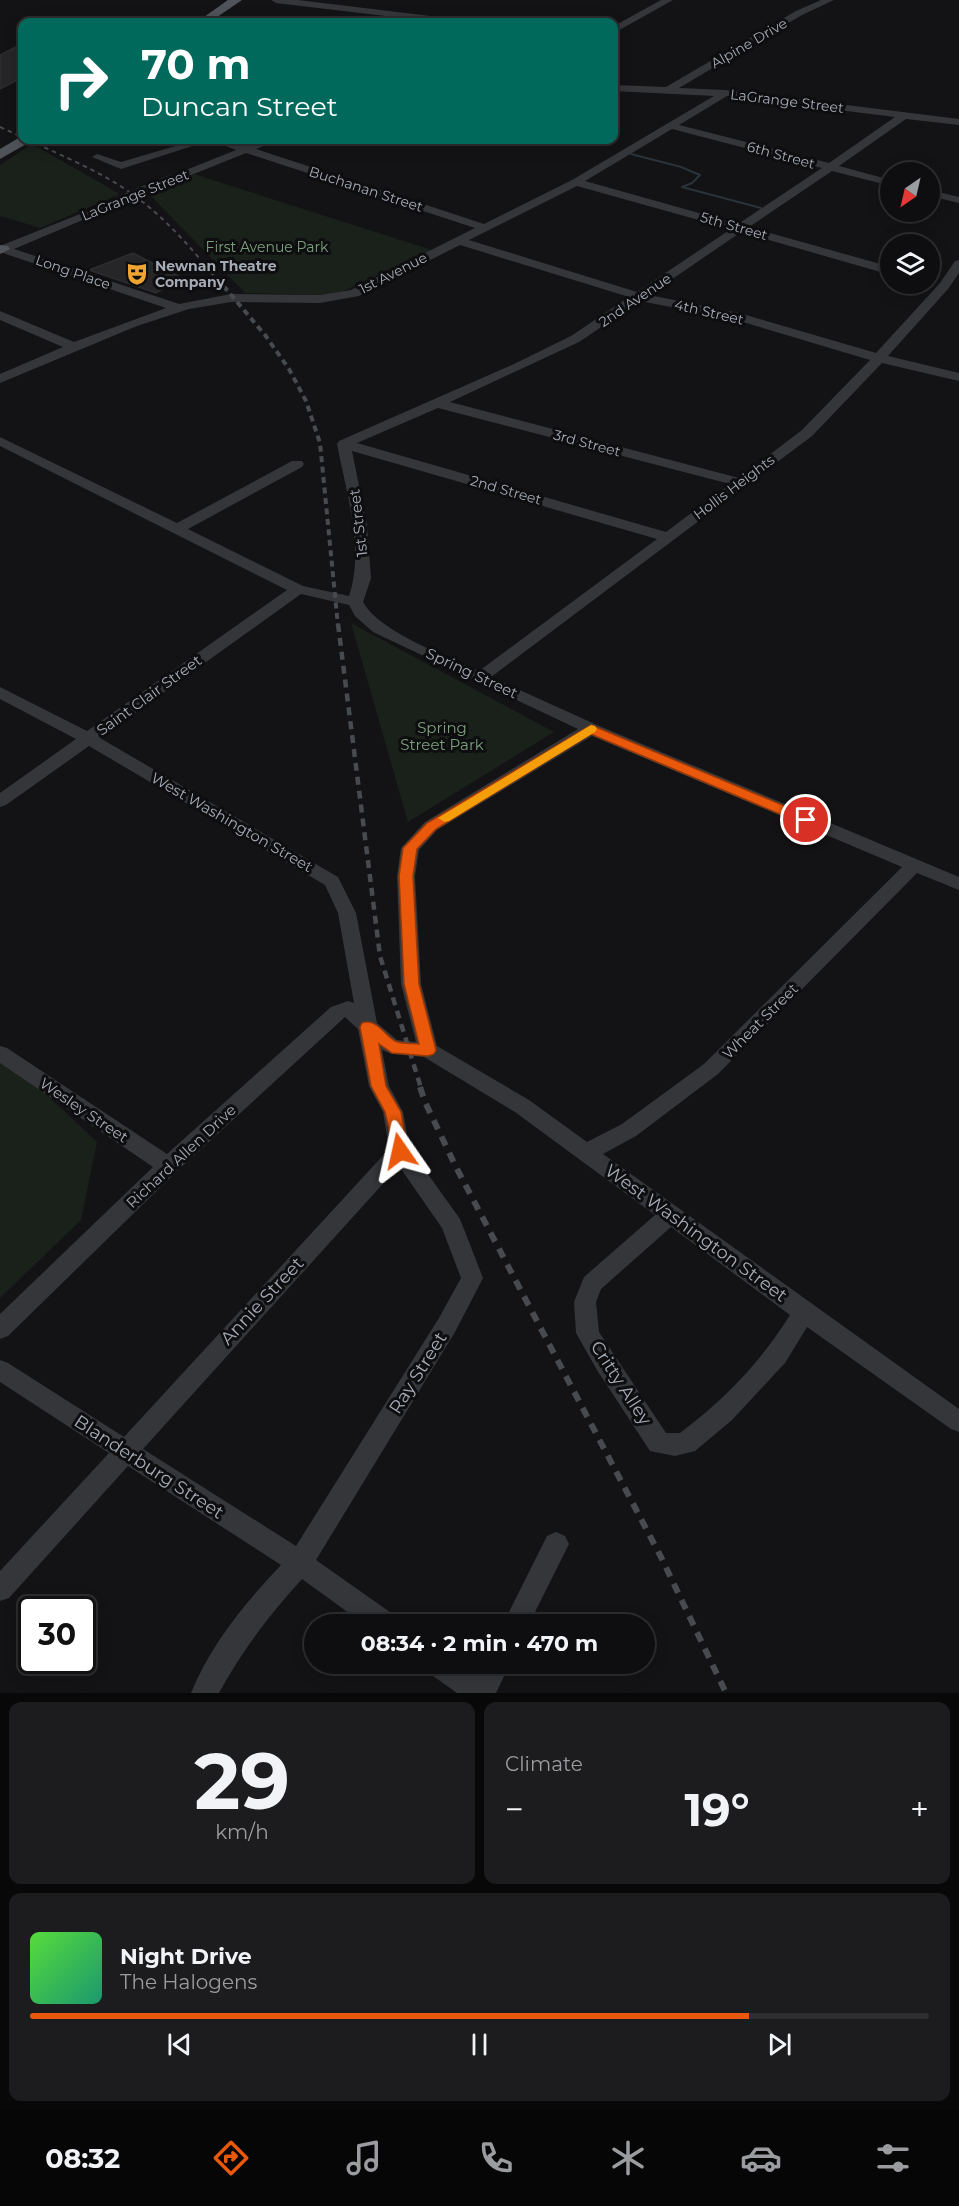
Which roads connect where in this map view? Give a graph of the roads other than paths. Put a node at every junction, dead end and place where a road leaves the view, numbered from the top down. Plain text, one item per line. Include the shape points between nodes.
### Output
1 (236, 0) edge
2 (276, 0) edge
3 (668, 0) edge
4 (829, 0) edge
5 (209, 18) edge
6 (422, 18) edge
7 (618, 28) edge
8 (618, 86) edge
9 (670, 89) junction
10 (725, 93) junction
11 (903, 116) junction
12 (959, 122) edge
13 (672, 126) junction
14 (193, 144) edge
15 (229, 144) edge
16 (259, 144) edge
17 (246, 149) junction
18 (97, 157) dead end
19 (831, 167) junction
20 (880, 180) edge
21 (576, 182) junction
22 (940, 195) edge
23 (959, 200) edge
24 (486, 228) junction
25 (740, 228) junction
26 (460, 241) junction
27 (1, 249) edge
28 (959, 264) edge
29 (880, 268) edge
30 (940, 281) edge
31 (940, 285) edge
32 (959, 289) edge
33 (929, 294) edge
34 (640, 297) junction
35 (176, 307) junction
36 (0, 315) edge
37 (75, 347) junction
38 (879, 358) junction
39 (959, 376) edge
40 (0, 379) edge
41 (436, 403) junction
42 (0, 441) edge
43 (344, 444) junction
44 (16, 448) junction
45 (0, 458) edge
46 (297, 464) dead end
47 (738, 482) junction
48 (179, 528) junction
49 (667, 537) junction
50 (298, 589) junction
51 (355, 602) junction
52 (480, 678) junction
53 (0, 692) edge
54 (591, 729) junction
55 (89, 739) junction
56 (0, 801) edge
57 (914, 866) junction
58 (959, 884) edge
59 (368, 1027) junction
60 (428, 1050) junction
61 (0, 1053) edge
62 (400, 1151) junction
63 (587, 1152) junction
64 (168, 1166) junction
65 (670, 1215) junction
66 (804, 1312) junction
67 (0, 1329) edge
68 (0, 1370) edge
69 (959, 1422) edge
70 (124, 1452) junction
71 (556, 1544) dead end
72 (300, 1563) junction
73 (0, 1589) edge
74 (371, 1614) edge
75 (521, 1614) edge
76 (452, 1674) edge
77 (491, 1674) edge
78 (204, 1693) edge
79 (480, 1693) edge

1 - 5 main road
2 - 6 street
3 - 7 street
4 - 9 street, Alpine Drive via 799,13
8 - 9 street, LaGrange Street
9 - 10 street, LaGrange Street
10 - 11 street, LaGrange Street
10 - 13 street, 1st Avenue
11 - 12 street, LaGrange Street
11 - 19 street, 2nd Avenue
13 - 19 street, 6th Street
13 - 21 street, 1st Avenue
14 - 18 street via 121,166
15 - 17 street, Buchanan Street
16 - 17 street, LaGrange Street
17 - 24 street, Buchanan Street
17 - 27 street, LaGrange Street, bridge
19 - 20 street, 6th Street
19 - 25 street, 2nd Avenue
21 - 24 street, 1st Avenue
21 - 25 street, 5th Street
22 - 23 street
24 - 26 street, 1st Avenue
25 - 29 street, 5th Street
25 - 34 street, 2nd Avenue
26 - 34 street, 4th Street
26 - 35 street, 1st Avenue via 341,297 233,297
27 - 35 street, Long Place
28 - 30 street, Hollis Heights
31 - 32 street
33 - 38 street, Hollis Heights
34 - 38 street, 4th Street via 735,316
34 - 41 street, 2nd Avenue via 575,339
35 - 37 street, 1st Avenue
36 - 37 street
37 - 40 street, 1st Avenue
38 - 39 street, 4th Street
38 - 47 street, Hollis Heights via 807,433
41 - 43 street, 2nd Avenue
41 - 47 street, 3rd Street
42 - 44 street
43 - 49 street, 2nd Street
43 - 51 street, 1st Street via 360,525 363,578
44 - 45 street
44 - 48 street
46 - 48 street
47 - 49 street, Hollis Heights
48 - 50 street
49 - 52 street, Hollis Heights
50 - 51 street
50 - 55 street, Saint Clair Street
51 - 52 street, Spring Street via 379,629
52 - 54 street, Spring Street
53 - 55 street, West Washington Street
54 - 57 street, Spring Street
54 - 60 street via 431,826 410,848 406,876 411,984
55 - 56 street, Saint Clair Street
55 - 59 street, West Washington Street via 332,881 347,913
57 - 58 street, Spring Street
57 - 63 street, Wheat Street via 711,1069 629,1130
59 - 60 street via 392,1047
59 - 62 street, Ray Street via 379,1086 393,1112
59 - 64 street, Richard Allen Drive via 348,1008 338,1012
60 - 63 street, West Washington Street via 522,1106
61 - 64 street, Wesley Street
62 - 70 street, Annie Street
62 - 72 street, Ray Street via 452,1225 472,1278
63 - 65 street, West Washington Street
64 - 67 street, Richard Allen Drive
65 - 66 street, West Washington Street
65 - 66 street, Critty Alley via 592,1284 585,1302 588,1333 659,1443 686,1443 723,1413 777,1356
66 - 69 street, West Washington Street
68 - 70 street, Blanderburg Street
70 - 72 street, Blanderburg Street
70 - 73 street, Annie Street
71 - 75 street
72 - 74 street, Blanderburg Street
72 - 78 street, Ray Street via 259,1607 231,1645
76 - 79 street
77 - 79 street

